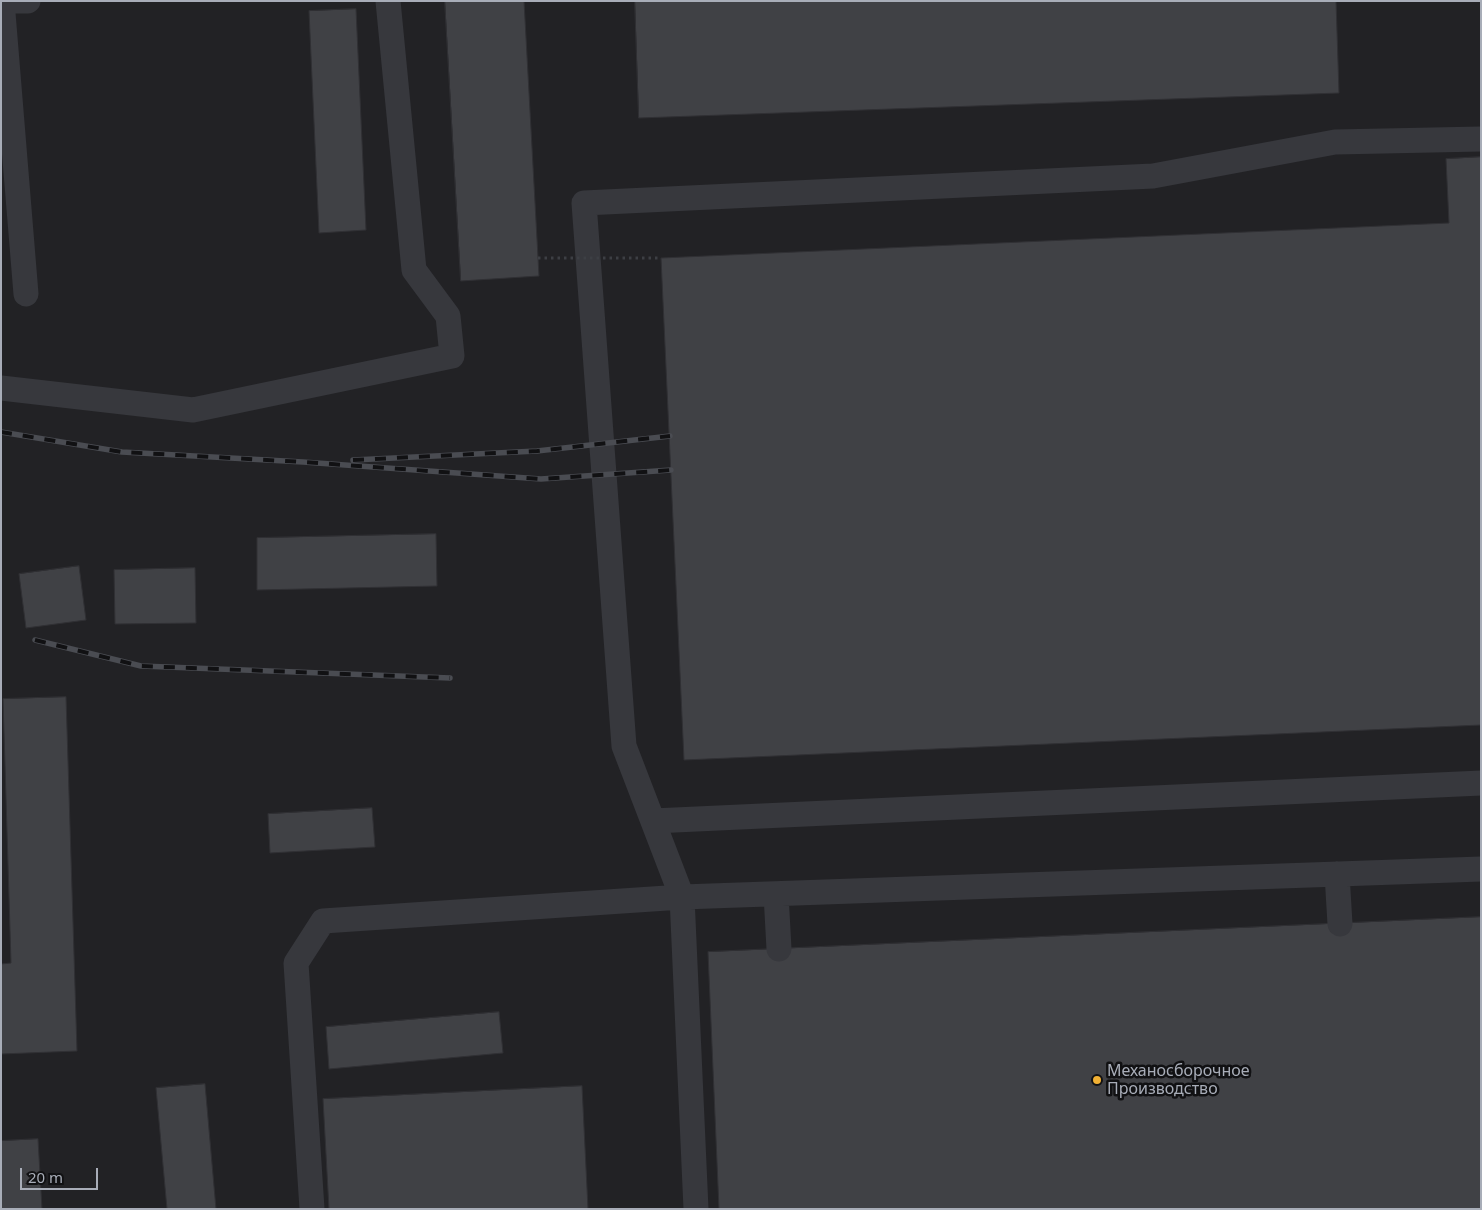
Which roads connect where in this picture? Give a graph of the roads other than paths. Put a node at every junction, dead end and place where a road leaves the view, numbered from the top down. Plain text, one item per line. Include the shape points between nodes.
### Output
1 (28, 1) edge
2 (388, 1) edge
3 (1481, 139) edge
4 (26, 294) dead end
5 (1, 388) edge
6 (1481, 783) edge
7 (653, 821) junction
8 (1481, 869) edge
9 (1337, 874) junction
10 (776, 894) junction
11 (682, 897) junction
12 (1340, 924) dead end
13 (779, 949) dead end
14 (312, 1209) edge
15 (696, 1209) edge

1 - 4 lane via 2,2
2 - 5 lane via 414,270 448,316 452,356 194,410
3 - 7 lane via 1335,142 1153,176 584,203 624,746
6 - 7 lane
7 - 11 lane
8 - 9 lane
9 - 10 lane
9 - 12 lane
10 - 11 lane
10 - 13 lane
11 - 14 lane via 323,921 296,963
11 - 15 lane

